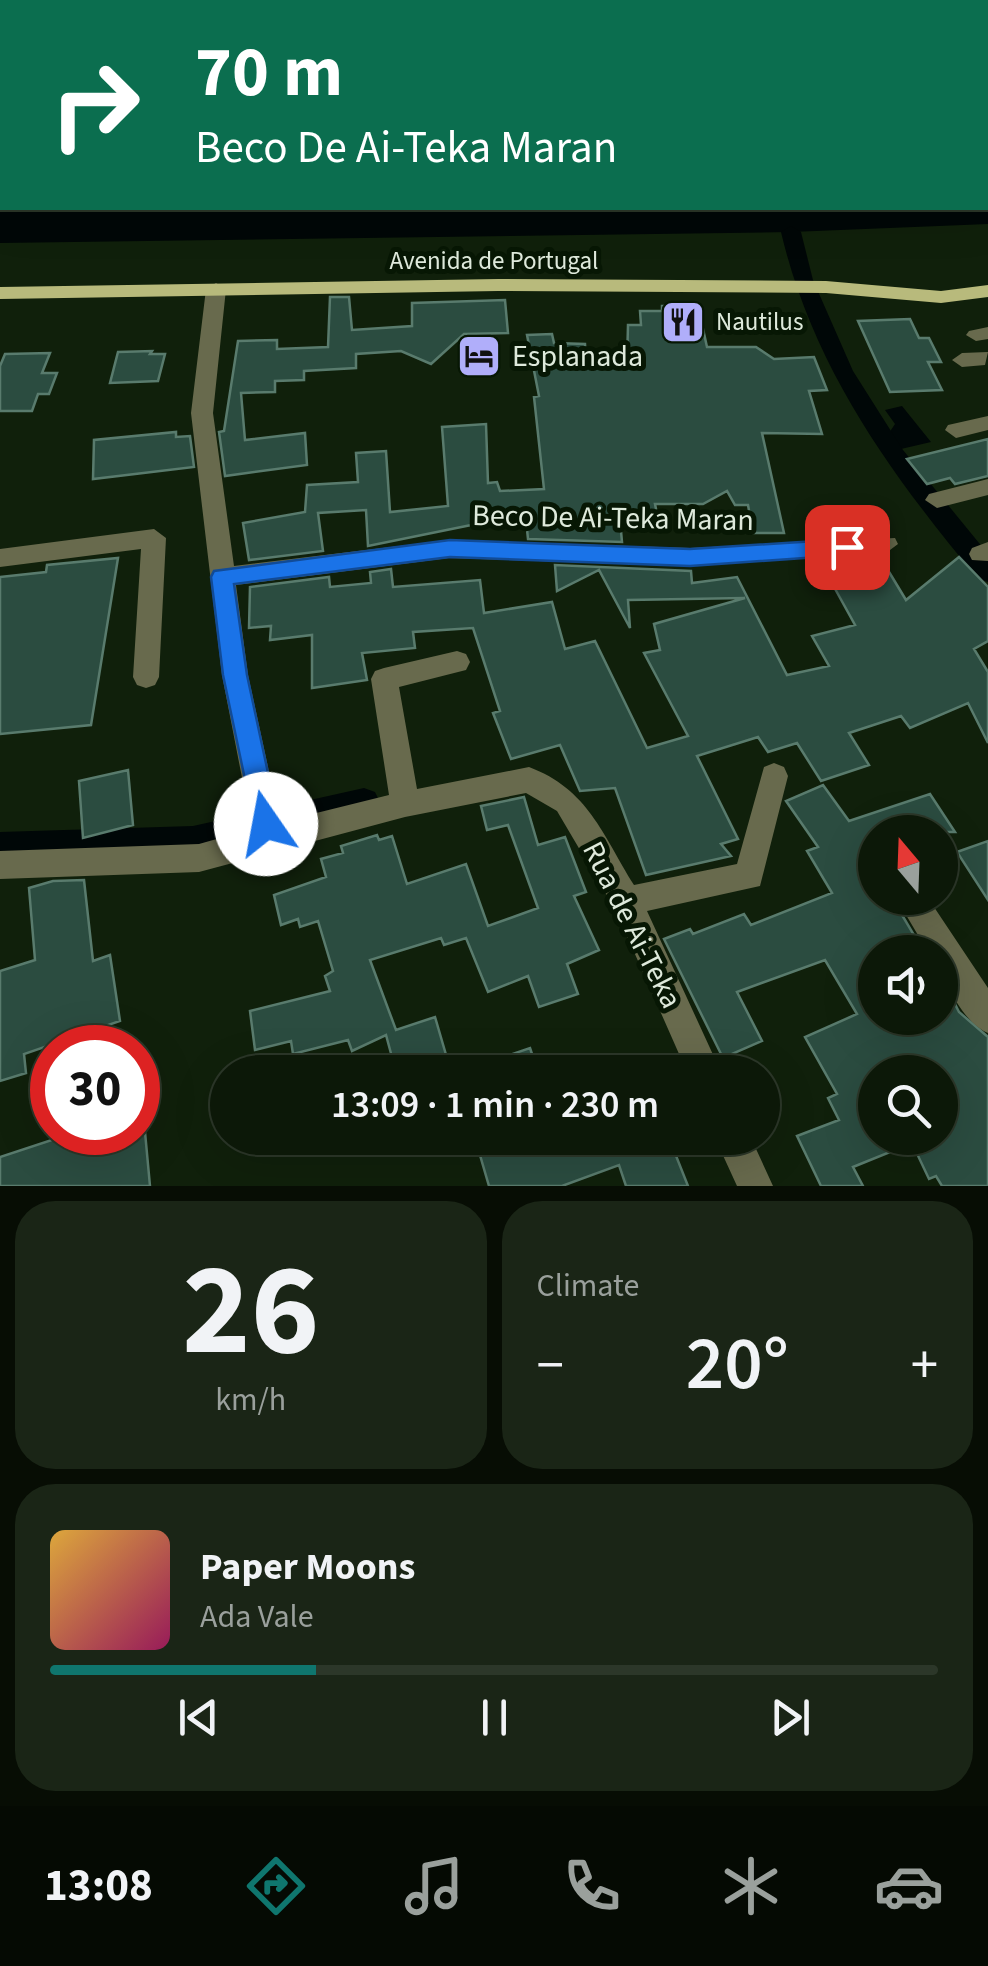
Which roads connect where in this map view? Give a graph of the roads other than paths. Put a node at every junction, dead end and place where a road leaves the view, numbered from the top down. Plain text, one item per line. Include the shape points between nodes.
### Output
1 (216, 289) junction
2 (988, 291) edge
3 (0, 293) edge
4 (985, 348) edge
5 (962, 360) dead end
6 (988, 423) edge
7 (956, 430) dead end
8 (988, 487) edge
9 (937, 500) dead end
10 (886, 544) dead end
11 (0, 558) edge
12 (222, 577) junction
13 (458, 662) dead end
14 (146, 678) dead end
15 (774, 776) dead end
16 (406, 804) junction
17 (270, 838) junction
18 (0, 865) edge
19 (627, 901) junction
20 (922, 915) edge
21 (988, 1017) edge
22 (696, 1055) edge
23 (740, 1155) edge
24 (754, 1186) edge

1 - 2 main road, Avenida de Portugal via 826,286 941,297
1 - 3 main road, Avenida de Portugal
1 - 12 street via 202,413
4 - 5 street
6 - 7 street
8 - 9 street
10 - 12 street, Beco De Ai-Teka Maran via 690,557 450,549
11 - 14 street via 154,538
12 - 17 street
13 - 16 street via 384,679
15 - 19 street via 748,876
16 - 17 street, Rua de Ai-Teka
16 - 19 street, Rua de Ai-Teka via 529,780 567,802
17 - 18 street, Rua de Ai-Teka via 188,859
19 - 22 street, Rua de Ai-Teka
20 - 21 street
23 - 24 street

